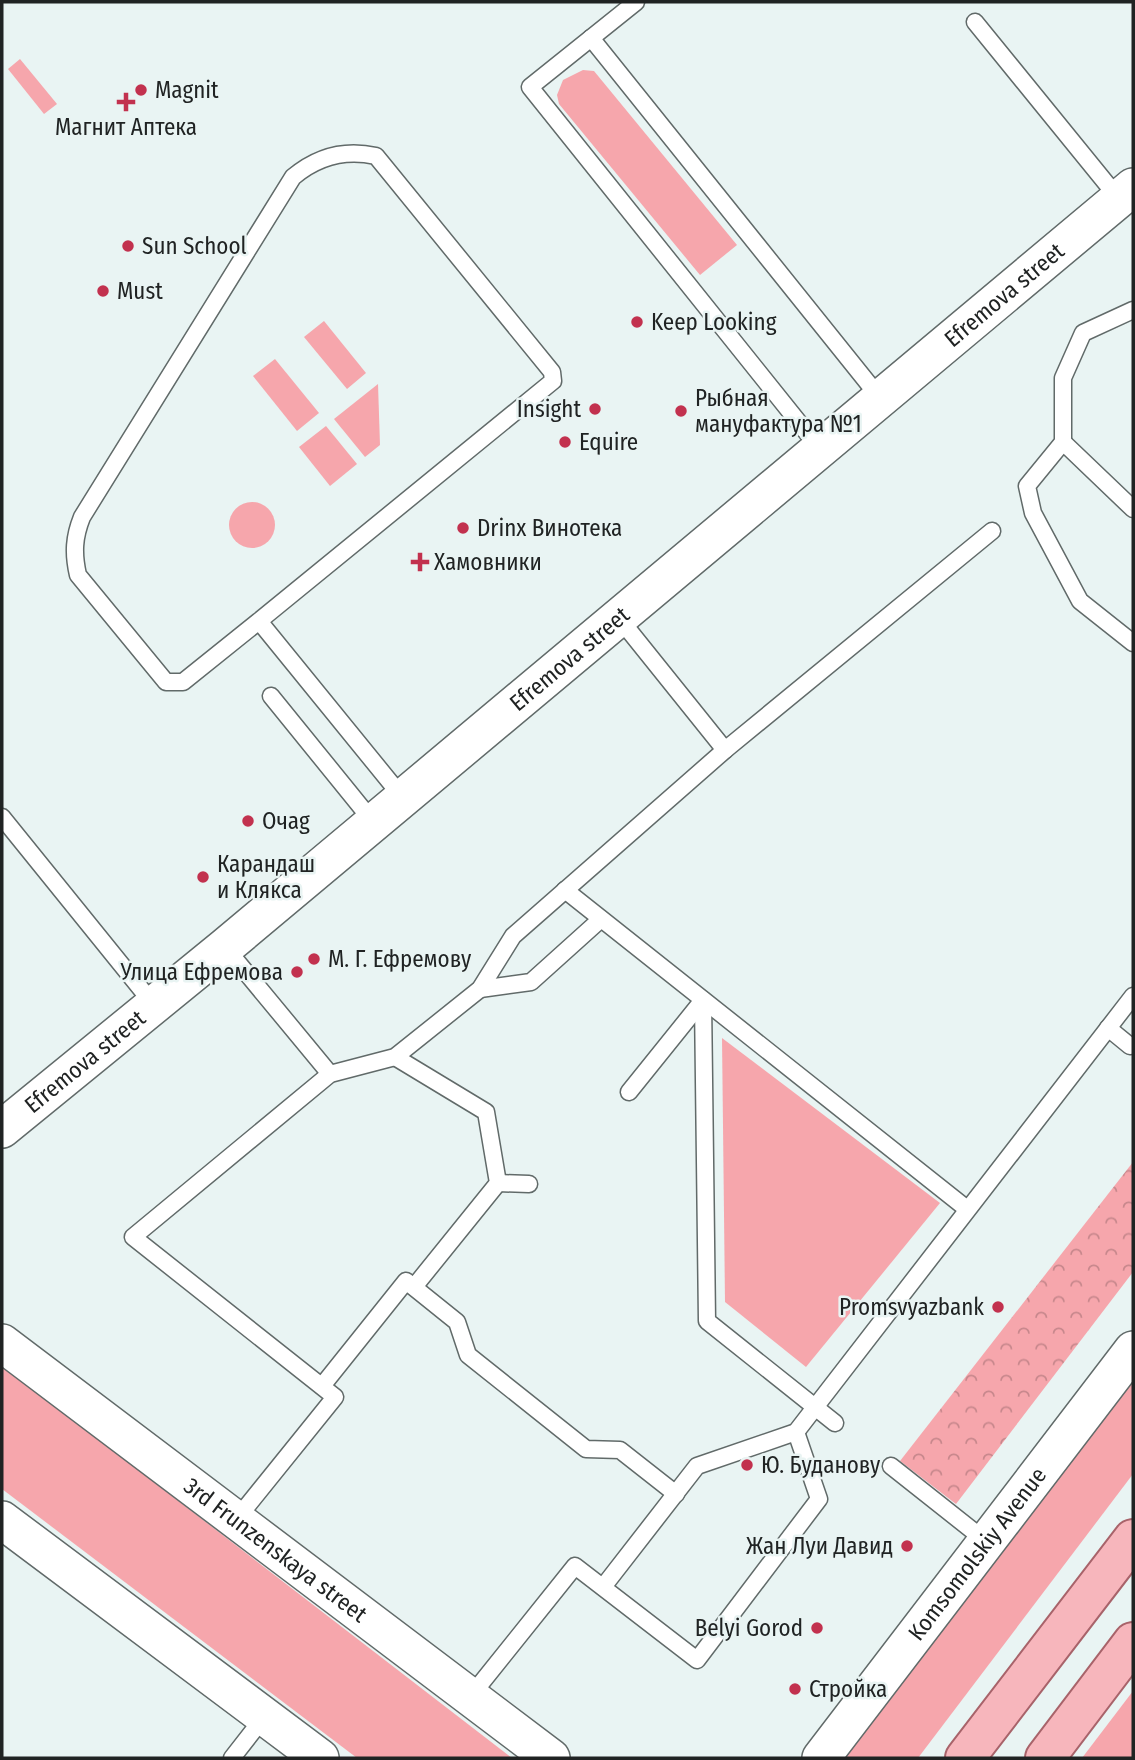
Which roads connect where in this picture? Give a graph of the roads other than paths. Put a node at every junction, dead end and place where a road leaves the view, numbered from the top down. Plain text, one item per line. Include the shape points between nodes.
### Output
1 (636, 2) edge
2 (975, 22) dead end
3 (591, 38) junction
4 (1126, 193) edge
5 (1133, 310) edge
6 (880, 398) junction
7 (1063, 442) junction
8 (820, 449) junction
9 (1133, 509) edge
10 (992, 531) dead end
11 (619, 618) junction
12 (259, 621) junction
13 (1133, 643) edge
14 (271, 696) dead end
15 (725, 750) junction
16 (403, 797) junction
17 (2, 817) edge
18 (374, 823) junction
19 (565, 890) junction
20 (601, 919) junction
21 (225, 947) junction
22 (480, 989) junction
23 (1133, 996) edge
24 (703, 1000) junction
25 (154, 1006) junction
26 (1108, 1028) junction
27 (1130, 1046) dead end
28 (395, 1058) junction
29 (330, 1074) junction
30 (629, 1092) dead end
31 (2, 1129) edge
32 (498, 1183) junction
33 (529, 1184) dead end
34 (967, 1209) junction
35 (414, 1287) junction
36 (2, 1343) edge
37 (1133, 1350) edge
38 (322, 1386) junction
39 (815, 1406) junction
40 (835, 1423) dead end
41 (796, 1432) junction
42 (891, 1466) dead end
43 (676, 1494) junction
44 (2, 1520) edge
45 (235, 1521) junction
46 (1133, 1539) edge
47 (987, 1542) junction
48 (603, 1587) junction
49 (1133, 1642) edge
50 (470, 1697) junction
51 (264, 1717) junction
52 (232, 1758) edge
53 (320, 1758) edge
54 (551, 1758) edge
55 (821, 1758) edge
56 (965, 1758) edge
57 (1045, 1758) edge

1 - 3 lane
2 - 4 lane
3 - 6 lane
3 - 8 lane via 530,87
4 - 6 street, Efremova street
5 - 7 lane via 1083,333 1063,378
6 - 8 street, Efremova street
7 - 9 lane
7 - 13 lane via 1027,486 1033,513 1080,601
8 - 11 street, Efremova street
10 - 15 lane
11 - 15 lane
11 - 16 street, Efremova street
12 - 12 lane via 553,381 552,372 376,156 360,152 318,160 293,177 76,532 78,575 166,681 183,682
12 - 16 lane
14 - 18 lane
15 - 19 lane
16 - 18 street, Efremova street
17 - 25 lane
18 - 21 street, Efremova street
19 - 20 lane
19 - 22 lane via 513,936
20 - 22 lane via 531,982
20 - 24 lane
21 - 25 street, Efremova street
21 - 29 lane
22 - 28 lane
23 - 26 lane
24 - 30 lane
24 - 34 lane
24 - 39 lane via 707,1321
25 - 31 street, Efremova street
26 - 27 lane
26 - 34 lane
28 - 29 lane
28 - 32 lane via 486,1112
29 - 38 lane via 133,1237
32 - 33 lane
32 - 35 lane
34 - 39 lane
35 - 38 lane via 405,1281
35 - 43 lane via 457,1322 468,1355 586,1449 620,1450
36 - 45 street, 3rd Frunzenskaya street
37 - 47 street, Komsomolskiy Avenue
38 - 45 lane via 335,1397
39 - 40 lane
39 - 41 lane
41 - 43 lane via 697,1466
41 - 48 lane via 819,1499 697,1660
42 - 47 lane
43 - 48 lane
44 - 51 street
45 - 50 street, 3rd Frunzenskaya street
46 - 56 main road
47 - 55 street, Komsomolskiy Avenue
48 - 50 lane via 575,1566
49 - 57 main road
50 - 54 street, 3rd Frunzenskaya street
51 - 52 lane
51 - 53 street

